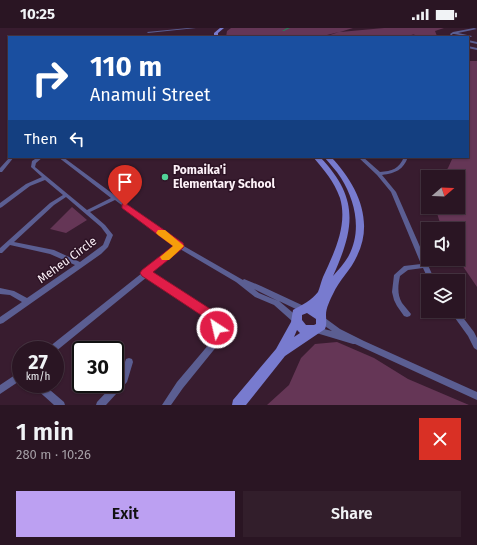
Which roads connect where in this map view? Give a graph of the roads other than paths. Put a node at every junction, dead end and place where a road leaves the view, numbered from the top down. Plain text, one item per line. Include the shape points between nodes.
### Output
1 (146, 28) edge
2 (195, 28) edge
3 (222, 28) edge
4 (227, 28) edge
5 (470, 29) edge
6 (477, 29) edge
7 (148, 32) junction
8 (453, 33) junction
9 (150, 35) dead end
10 (216, 36) edge
11 (221, 36) edge
12 (452, 36) edge
13 (471, 36) dead end
14 (11, 158) edge
15 (40, 158) edge
16 (61, 158) edge
17 (317, 158) edge
18 (328, 158) edge
19 (361, 158) edge
20 (406, 158) edge
21 (0, 171) edge
22 (379, 174) junction
23 (45, 178) junction
24 (66, 196) junction
25 (115, 198) junction
26 (0, 206) edge
27 (86, 212) junction
28 (9, 243) junction
29 (180, 246) junction
30 (0, 251) edge
31 (421, 259) edge
32 (80, 265) junction
33 (424, 266) joint
34 (146, 273) junction
35 (428, 274) edge
36 (238, 280) junction
37 (0, 291) edge
38 (28, 302) junction
39 (305, 309) junction
40 (408, 314) dead end
41 (321, 318) junction
42 (459, 318) edge
43 (295, 320) junction
44 (0, 321) edge
45 (314, 330) junction
46 (63, 341) edge
47 (361, 343) junction
48 (477, 346) edge
49 (281, 352) junction
50 (129, 362) dead end
51 (12, 381) edge
52 (0, 390) edge
53 (47, 393) edge
54 (477, 396) edge
55 (61, 405) edge
56 (100, 405) edge
57 (166, 405) edge
58 (238, 405) edge

1 - 7 street
2 - 7 street
3 - 10 main road
4 - 11 main road via 221,32
5 - 6 street
5 - 8 street
7 - 9 street
8 - 12 street
8 - 13 street
14 - 21 street
15 - 23 street, Meheu Circle via 34,162 33,167
16 - 25 street
17 - 39 main road via 331,172 337,183 346,206 347,220 343,244 325,280 322,293
18 - 41 main road via 350,184 359,210 360,225 356,251 329,292
19 - 22 street
20 - 22 street via 398,170
22 - 31 street via 393,192
23 - 24 street, Meheu Circle
23 - 26 street via 23,188
24 - 27 street, Meheu Circle
24 - 28 street via 52,204
25 - 27 street
25 - 29 street
27 - 32 street, Meheu Circle via 110,235 99,252
28 - 30 street
28 - 32 street via 52,252
29 - 34 street
29 - 36 street
32 - 38 street, Meheu Circle
33 - 35 street
33 - 40 street via 406,268 397,275 396,301
34 - 46 street
34 - 57 street via 208,313 215,320 217,328 214,344
36 - 39 street
36 - 43 street via 257,295 282,307
37 - 38 street
38 - 44 street, Meheu Circle
39 - 41 main road via 314,310
39 - 43 main road via 297,312
41 - 45 main road via 321,326
41 - 47 street via 337,331
42 - 48 street
43 - 45 main road via 301,328
43 - 49 main road
45 - 47 street
45 - 49 main road
47 - 54 street
49 - 58 main road
50 - 56 street via 124,379
51 - 52 street
53 - 55 street

